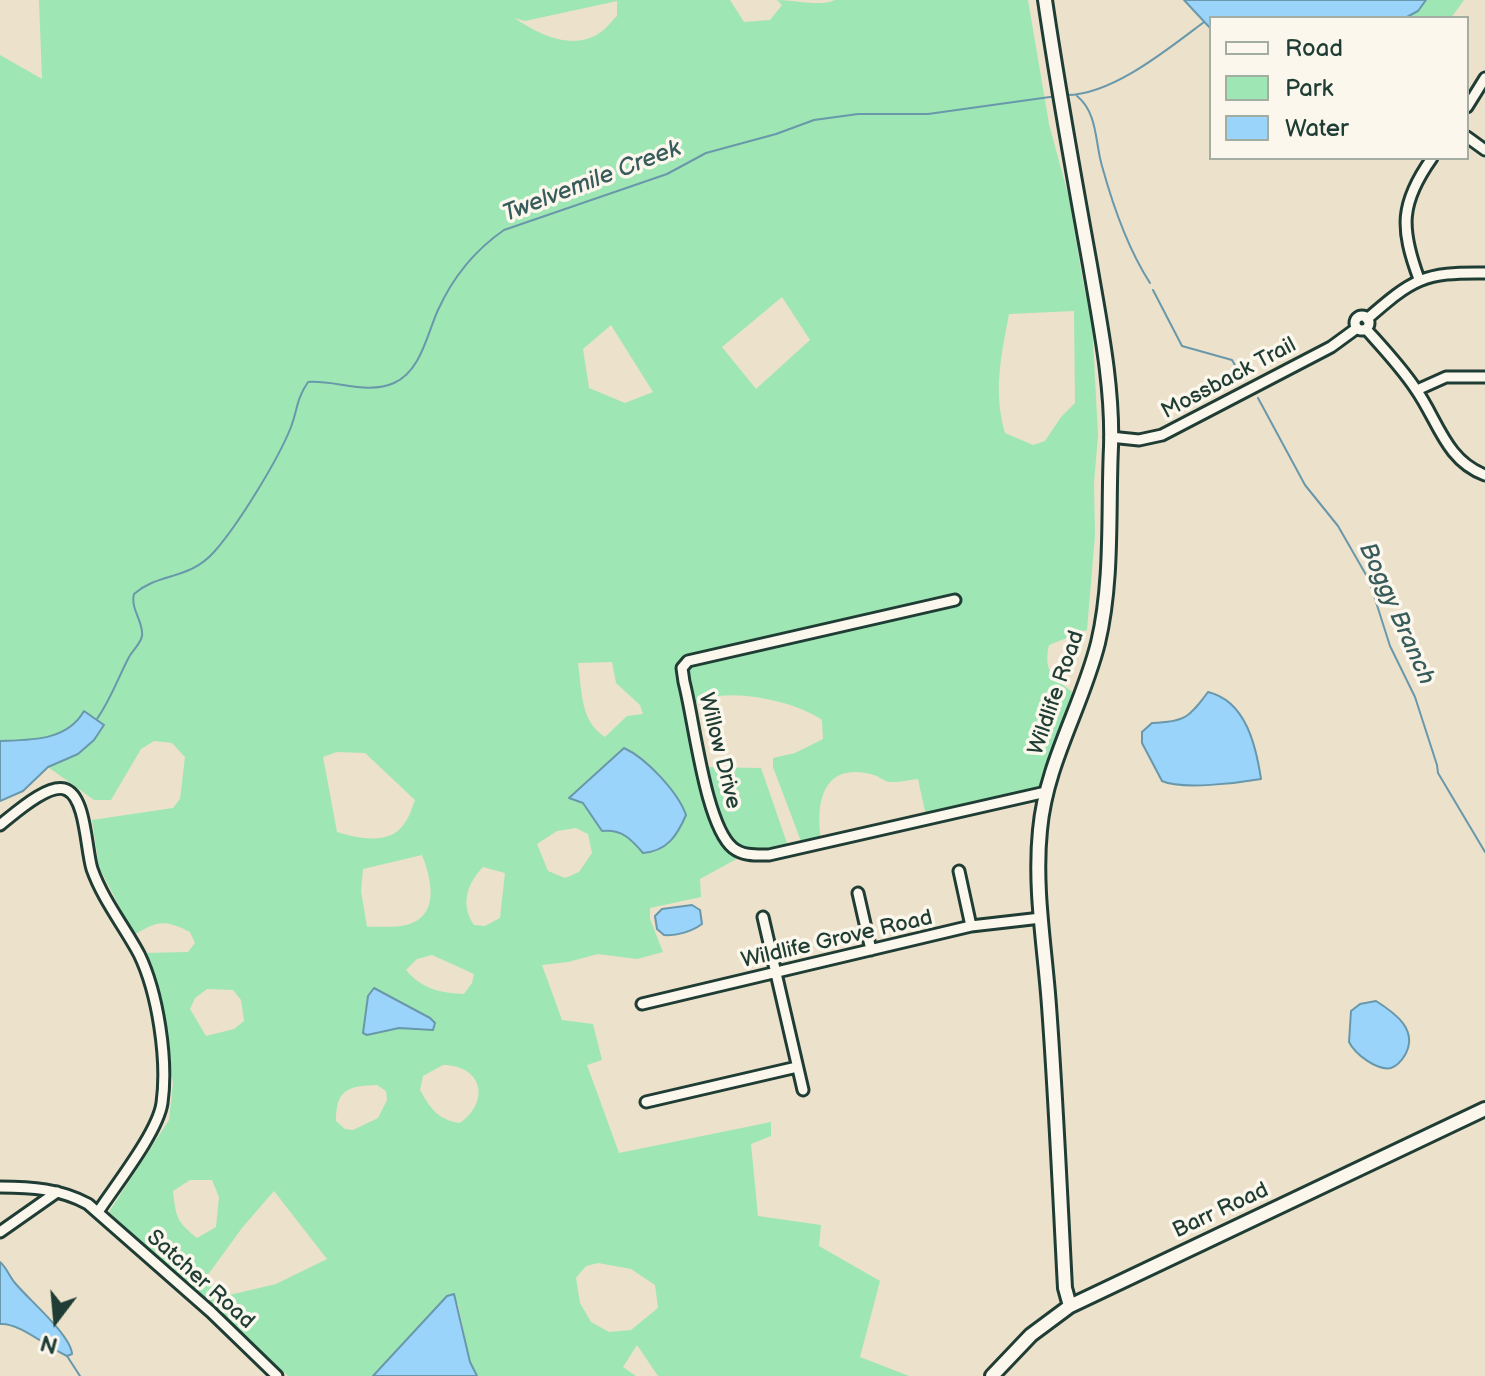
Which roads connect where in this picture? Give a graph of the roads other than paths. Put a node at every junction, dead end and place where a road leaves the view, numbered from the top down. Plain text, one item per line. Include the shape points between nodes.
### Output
1 (1045, 0) edge
2 (1485, 78) edge
3 (1469, 104) edge
4 (1431, 160) edge
5 (1485, 273) edge
6 (1419, 279) junction
7 (1363, 325) junction
8 (1485, 377) edge
9 (1417, 390) junction
10 (1110, 437) junction
11 (1485, 475) edge
12 (955, 600) dead end
13 (1046, 792) junction
14 (0, 825) edge
15 (959, 871) dead end
16 (858, 893) dead end
17 (763, 917) dead end
18 (1041, 918) junction
19 (971, 926) junction
20 (871, 950) junction
21 (778, 972) junction
22 (642, 1004) dead end
23 (797, 1067) junction
24 (803, 1090) dead end
25 (646, 1102) dead end
26 (1485, 1109) edge
27 (0, 1187) edge
28 (57, 1192) junction
29 (98, 1212) junction
30 (0, 1232) edge
31 (1070, 1306) junction
32 (277, 1376) edge
33 (992, 1376) edge

1 - 10 street, Wildlife Road via 1099,313
2 - 3 street
4 - 6 street via 1407,205 1406,236
5 - 6 street, Mossback Trail
6 - 7 street, Mossback Trail
7 - 9 street
7 - 10 street, Mossback Trail via 1162,435 1139,440
8 - 9 street via 1446,377
9 - 11 street via 1450,449
10 - 13 street, Wildlife Road via 1108,546 1098,643
12 - 13 street, Willow Drive via 688,661 682,668 684,682 720,829 739,852 769,855
13 - 18 street, Wildlife Road via 1038,854
14 - 29 street via 49,791 71,792 80,808 93,870 137,952 153,995 162,1054 162,1106
15 - 19 street
16 - 20 street
17 - 21 street
18 - 19 street, Wildlife Grove Road
18 - 31 street, Wildlife Road
19 - 20 street, Wildlife Grove Road
20 - 21 street, Wildlife Grove Road
21 - 22 street, Wildlife Grove Road
21 - 23 street
23 - 24 street
23 - 25 street
26 - 31 street, Barr Road
27 - 28 street, Satcher Road
28 - 29 street, Satcher Road
28 - 30 street
29 - 32 street, Satcher Road
31 - 33 street, Barr Road via 1031,1335

